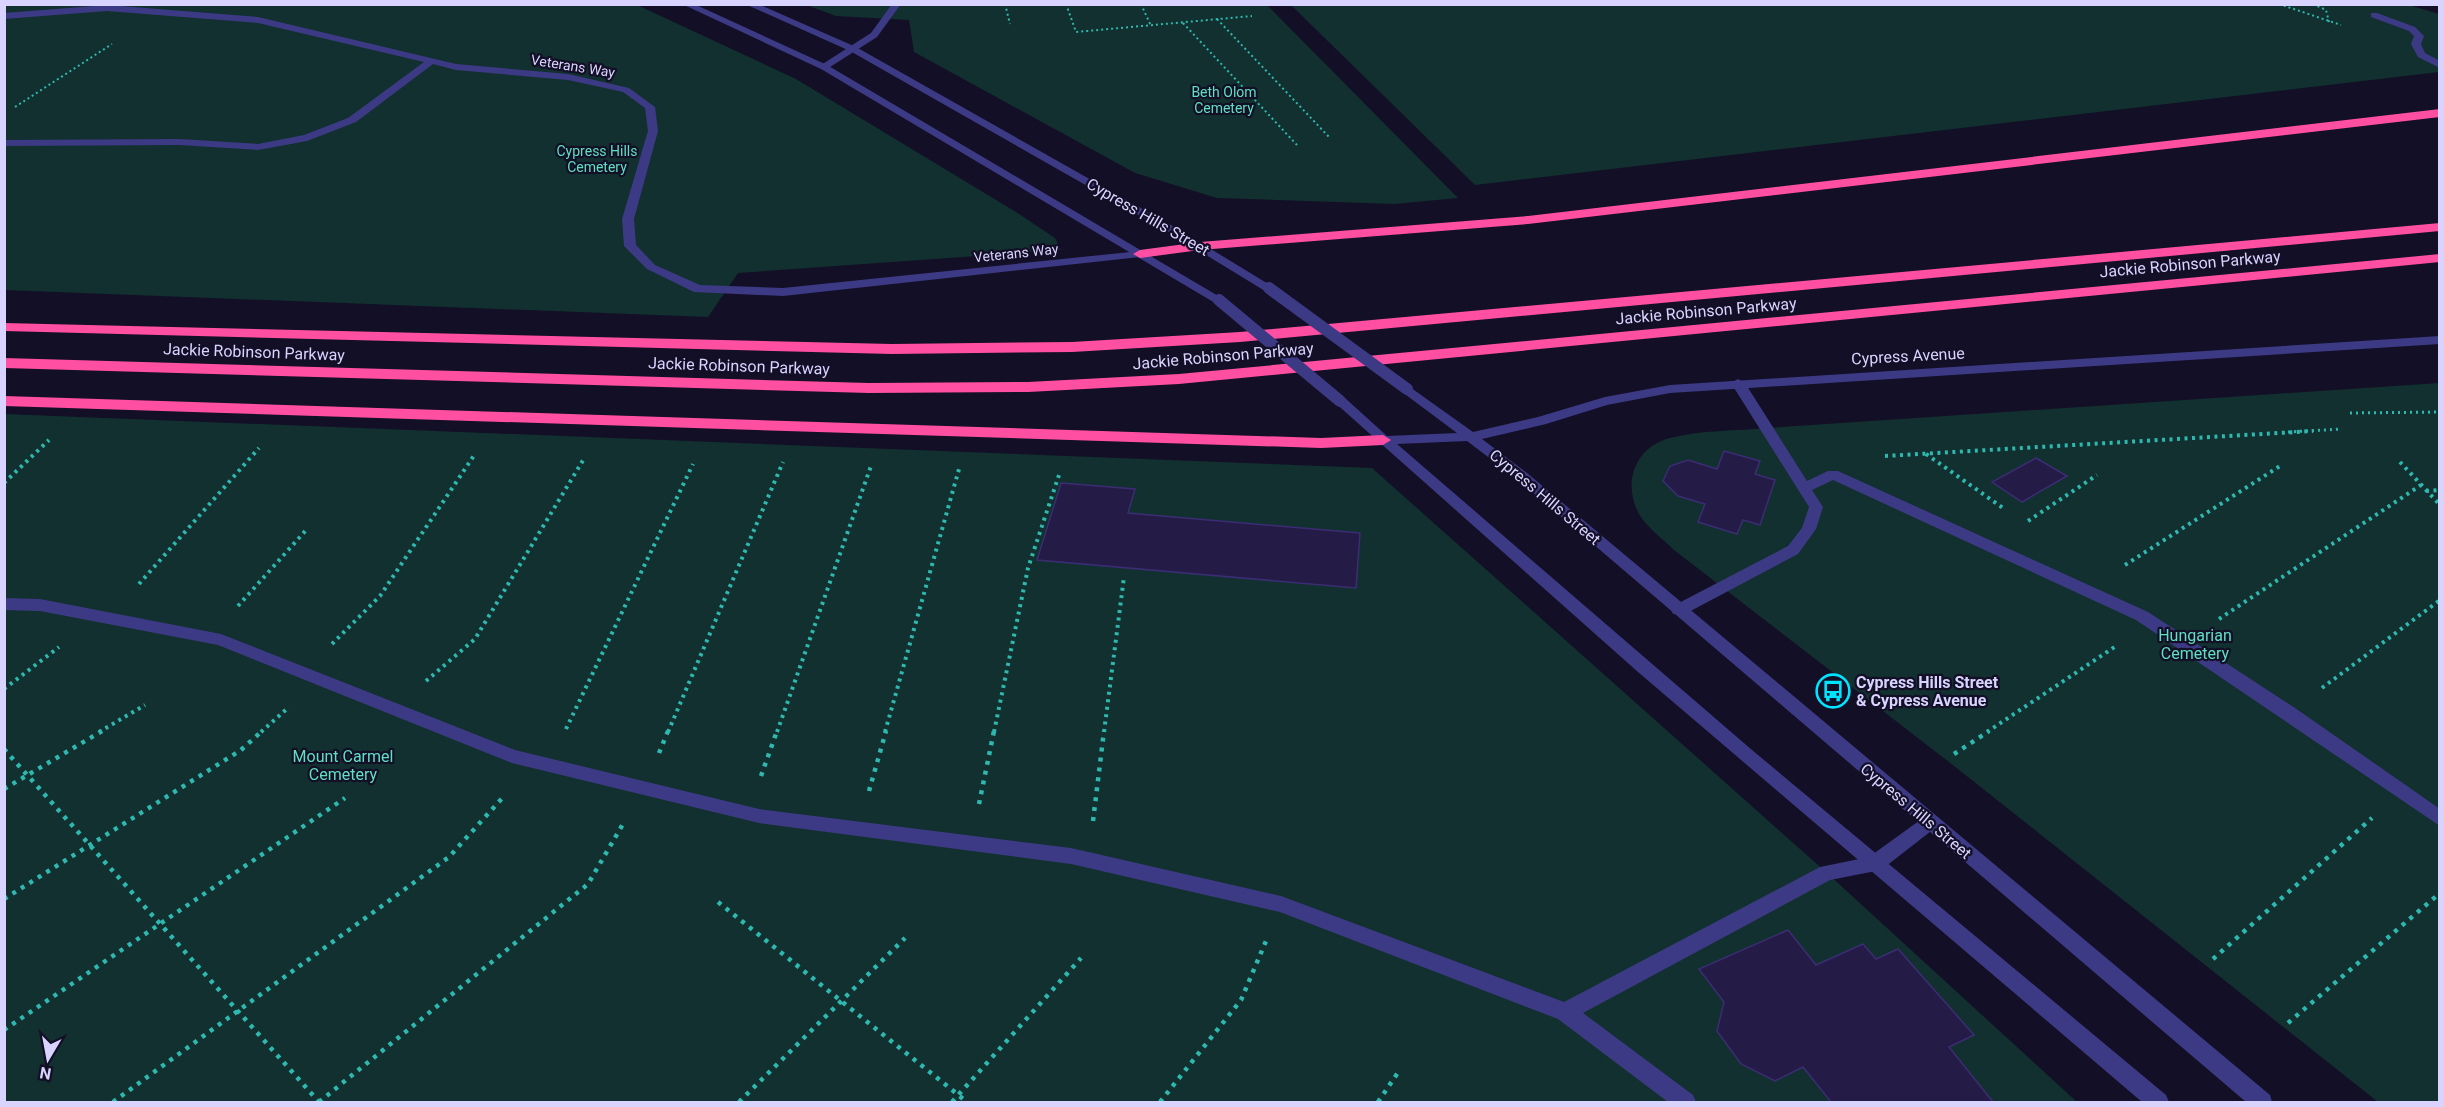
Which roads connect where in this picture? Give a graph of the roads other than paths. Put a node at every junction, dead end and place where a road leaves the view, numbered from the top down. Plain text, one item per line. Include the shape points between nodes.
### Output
1 (686, 4) edge
2 (749, 4) edge
3 (897, 4) edge
4 (2374, 15) dead end
5 (4, 16) edge
6 (853, 49) junction
7 (431, 61) junction
8 (2439, 65) edge
9 (824, 67) junction
10 (2439, 113) edge
11 (4, 143) edge
12 (2439, 220) edge
13 (2439, 227) edge
14 (2359, 234) junction
15 (1200, 246) junction
16 (1140, 254) junction
17 (2439, 258) edge
18 (4, 327) edge
19 (2439, 340) edge
20 (4, 363) edge
21 (1738, 383) junction
22 (4, 401) edge
23 (1471, 437) junction
24 (1383, 440) junction
25 (1806, 487) junction
26 (4, 603) edge
27 (1679, 610) junction
28 (2439, 819) edge
29 (1929, 823) junction
30 (1874, 864) junction
31 (1564, 1012) junction
32 (1685, 1102) edge
33 (2158, 1102) edge
34 (2262, 1102) edge

1 - 9 street
2 - 6 street, Cypress Hills Street
3 - 6 street via 874,35
4 - 8 street via 2412,29 2420,36 2416,44 2421,55
5 - 7 street, Veterans Way via 106,8 258,20
6 - 9 street
6 - 15 street, Cypress Hills Street
7 - 11 street via 352,120 307,138 258,147 179,142
7 - 16 street, Veterans Way via 603,85 626,90 650,108 653,131 628,219 630,246 651,267 698,289 783,292
9 - 16 street
10 - 15 highway via 1528,220
12 - 14 highway
13 - 14 highway, Jackie Robinson Parkway
14 - 18 highway, Jackie Robinson Parkway via 1240,337 1072,347 809,348
15 - 16 highway
15 - 23 street, Cypress Hills Street, bridge via 1269,288
16 - 24 street, bridge via 1219,300
17 - 20 highway, Jackie Robinson Parkway via 1190,378 1062,385 868,388
19 - 21 street, Cypress Avenue
21 - 23 street, Cypress Avenue via 1670,389 1605,401
21 - 25 street
22 - 24 highway via 1309,442
23 - 24 street, Cypress Avenue
23 - 27 street, Cypress Hills Street
24 - 30 street
25 - 27 street via 1816,507 1809,529 1793,550
25 - 28 street via 1833,474 2151,622
26 - 31 street via 40,606 210,638 512,756 748,813 1088,860 1281,904
27 - 29 street, Cypress Hills Street
29 - 30 street
29 - 34 street, Cypress Hills Street
30 - 31 street via 1827,873
30 - 33 street
31 - 32 street

